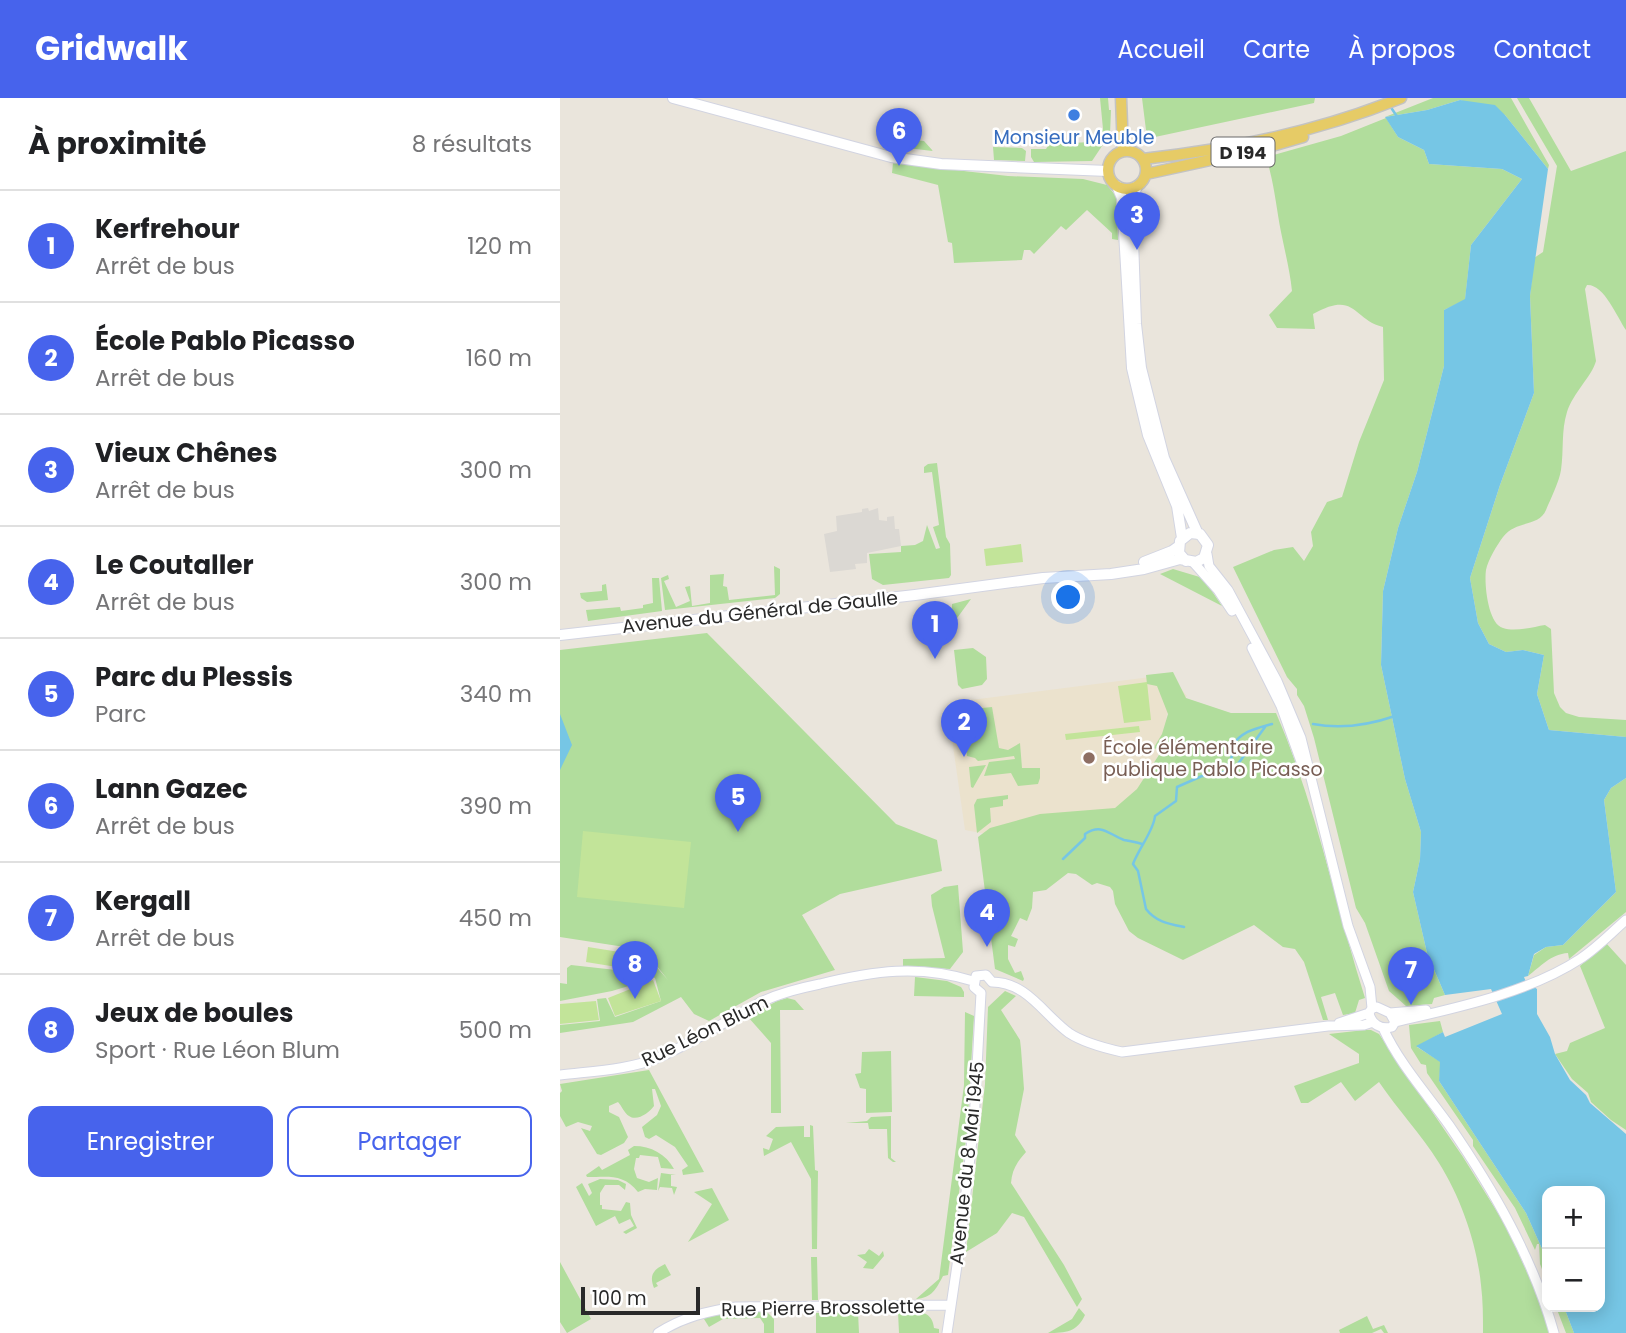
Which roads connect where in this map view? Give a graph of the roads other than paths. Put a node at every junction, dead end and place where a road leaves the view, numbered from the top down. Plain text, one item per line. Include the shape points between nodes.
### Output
1 (673, 98) edge
2 (1121, 98) edge
3 (1397, 100) edge
4 (1336, 123) junction
5 (1123, 151) junction
6 (1143, 159) junction
7 (1108, 171) junction
8 (1146, 174) junction
9 (1118, 186) junction
10 (1136, 187) junction
11 (1198, 534) junction
12 (1180, 542) junction
13 (1207, 554) junction
14 (1189, 561) junction
15 (1043, 578) junction
16 (560, 635) edge
17 (1319, 808) junction
18 (1626, 920) edge
19 (973, 981) junction
20 (992, 982) junction
21 (981, 993) junction
22 (1463, 1006) junction
23 (1374, 1013) junction
24 (1390, 1013) junction
25 (1390, 1026) junction
26 (560, 1075) edge
27 (951, 1305) junction
28 (658, 1333) edge
29 (947, 1333) edge
30 (1554, 1333) edge

1 - 7 main road via 891,157 941,164
2 - 5 main road
3 - 4 main road, D 194
4 - 6 main road, D 194 via 1245,145
4 - 8 main road, D 194 via 1283,143
5 - 6 main road
5 - 7 main road via 1115,155
6 - 8 main road
7 - 9 main road
8 - 10 main road
9 - 10 main road
9 - 12 main road via 1132,368 1148,435 1177,506
10 - 11 main road via 1132,212 1141,368 1164,458
11 - 12 main road via 1191,533
11 - 13 main road via 1207,541
12 - 14 main road via 1179,553
12 - 15 main road, Avenue du Général de Gaulle via 1156,559 1139,564
13 - 14 main road via 1200,561
13 - 17 street via 1286,700
14 - 15 main road, Avenue du Général de Gaulle via 1111,574
14 - 17 street via 1229,605 1281,706
15 - 16 main road, Avenue du Général de Gaulle
17 - 23 street
18 - 22 street via 1583,957 1536,980
19 - 20 street via 984,974
19 - 21 street
19 - 26 street, Rue Léon Blum via 899,970 860,974 762,1002 659,1058 628,1067
20 - 21 street via 989,990
20 - 23 street via 1028,995 1069,1033 1122,1052 1364,1026
21 - 27 street, Avenue du 8 Mai 1945 via 974,1122
22 - 24 street
22 - 25 street
23 - 24 street
23 - 25 street
24 - 25 street
25 - 30 street via 1396,1050 1473,1161 1513,1230 1538,1283
27 - 28 street, Rue Pierre Brossolette via 736,1307 704,1311
27 - 29 street, Avenue du 8 Mai 1945

